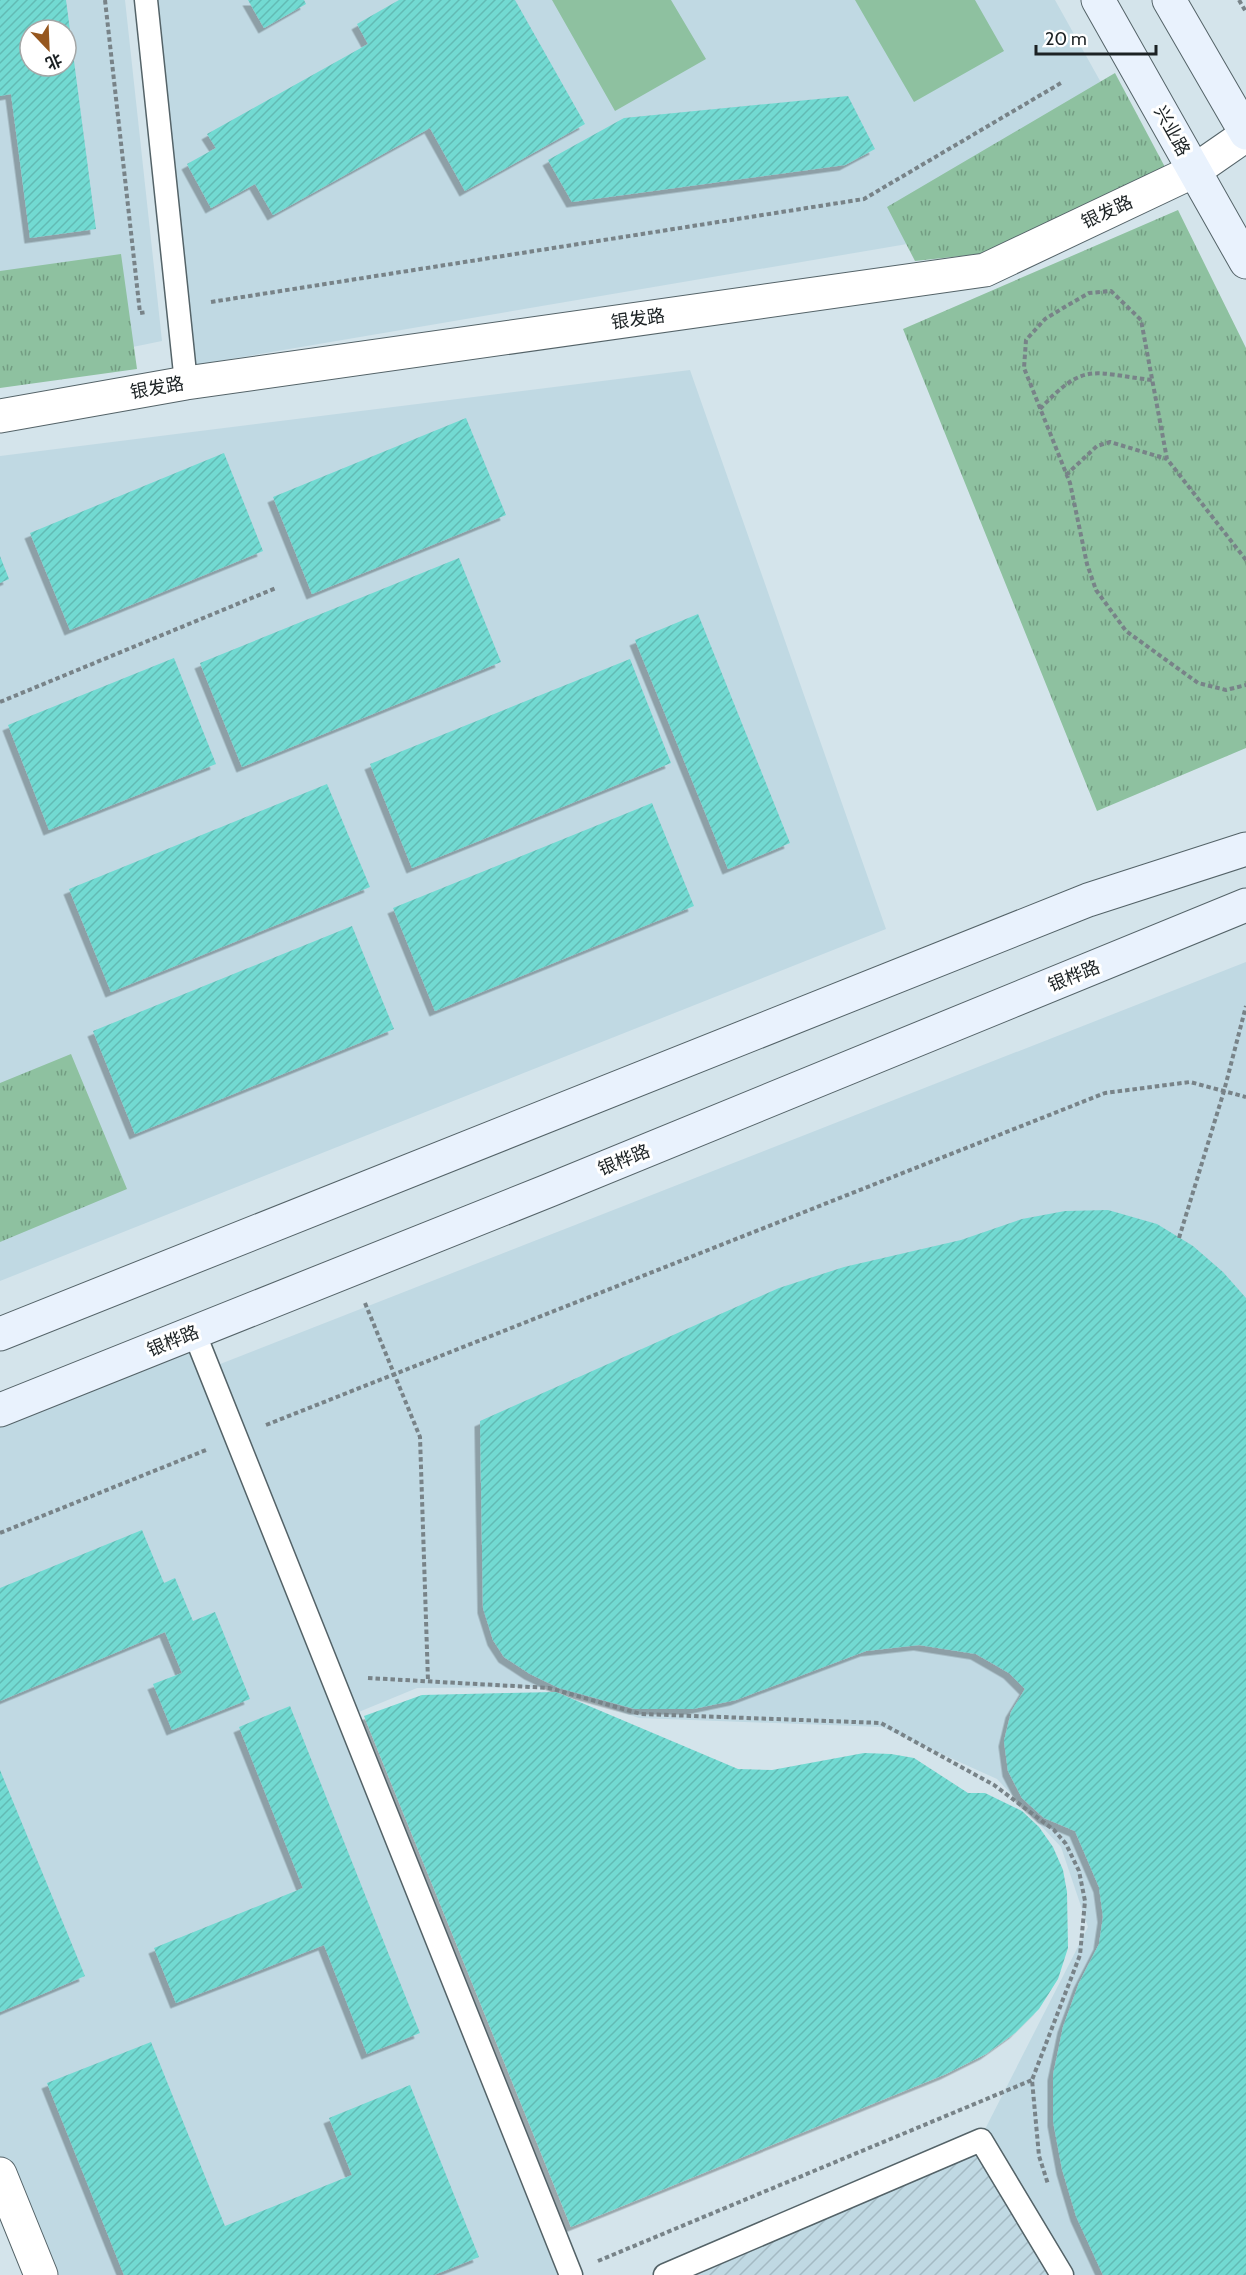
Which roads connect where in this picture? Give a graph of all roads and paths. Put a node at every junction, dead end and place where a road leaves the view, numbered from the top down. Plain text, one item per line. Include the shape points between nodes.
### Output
1 (105, 0) edge
2 (146, 0) edge
3 (1098, 0) edge
4 (1169, 0) edge
5 (1239, 0) edge
6 (1246, 12) edge
7 (1061, 83) dead end
8 (1246, 134) edge
9 (1194, 171) junction
10 (1246, 262) edge
11 (178, 307) junction
12 (1152, 380) junction
13 (186, 383) junction
14 (1040, 409) junction
15 (0, 416) edge
16 (1167, 459) junction
17 (1066, 475) junction
18 (1246, 560) edge
19 (276, 588) dead end
20 (1246, 685) edge
21 (0, 702) edge
22 (1246, 849) edge
23 (1241, 917) edge
24 (1246, 1006) edge
25 (1224, 1091) junction
26 (1246, 1097) edge
27 (1179, 1238) dead end
28 (351, 1269) junction
29 (194, 1332) junction
30 (0, 1334) edge
31 (393, 1374) junction
32 (0, 1410) edge
33 (236, 1437) junction
34 (0, 1533) edge
35 (331, 1676) junction
36 (428, 1681) junction
37 (1032, 2080) junction
38 (0, 2174) edge
39 (1049, 2188) dead end
40 (570, 2274) edge
41 (41, 2275) edge
42 (665, 2275) edge
43 (1062, 2275) edge

1 - 11 path via 140,313
2 - 11 lane
3 - 9 main road, 兴业路
4 - 8 main road
5 - 6 path
7 - 11 path via 864,200
8 - 9 street, 银发路
9 - 10 main road, 兴业路
9 - 13 street, 银发路 via 986,270
11 - 13 lane
12 - 14 path via 1081,374
12 - 14 path via 1141,320 1111,291 1089,293 1045,319 1026,340 1024,368
12 - 16 path
13 - 15 street, 银发路
14 - 17 path
16 - 17 path via 1110,442 1097,446
16 - 18 path
17 - 20 path via 1096,590 1126,631 1198,683 1226,690
19 - 21 path
22 - 30 main road via 1088,900
23 - 28 main road, 银桦路
24 - 25 path
25 - 26 path
25 - 27 path
25 - 31 path via 1190,1082 1104,1093
28 - 29 main road, 银桦路
28 - 31 path
29 - 32 main road, 银桦路
29 - 33 lane
31 - 33 path
31 - 36 path via 420,1437
33 - 34 path
33 - 35 lane
35 - 36 path
35 - 40 lane
36 - 37 path via 549,1688 641,1714 881,1723 993,1785 1054,1830 1066,1844 1085,1901 1080,1955
37 - 39 path via 1039,2156
37 - 40 path
38 - 41 street
42 - 43 lane via 981,2140

